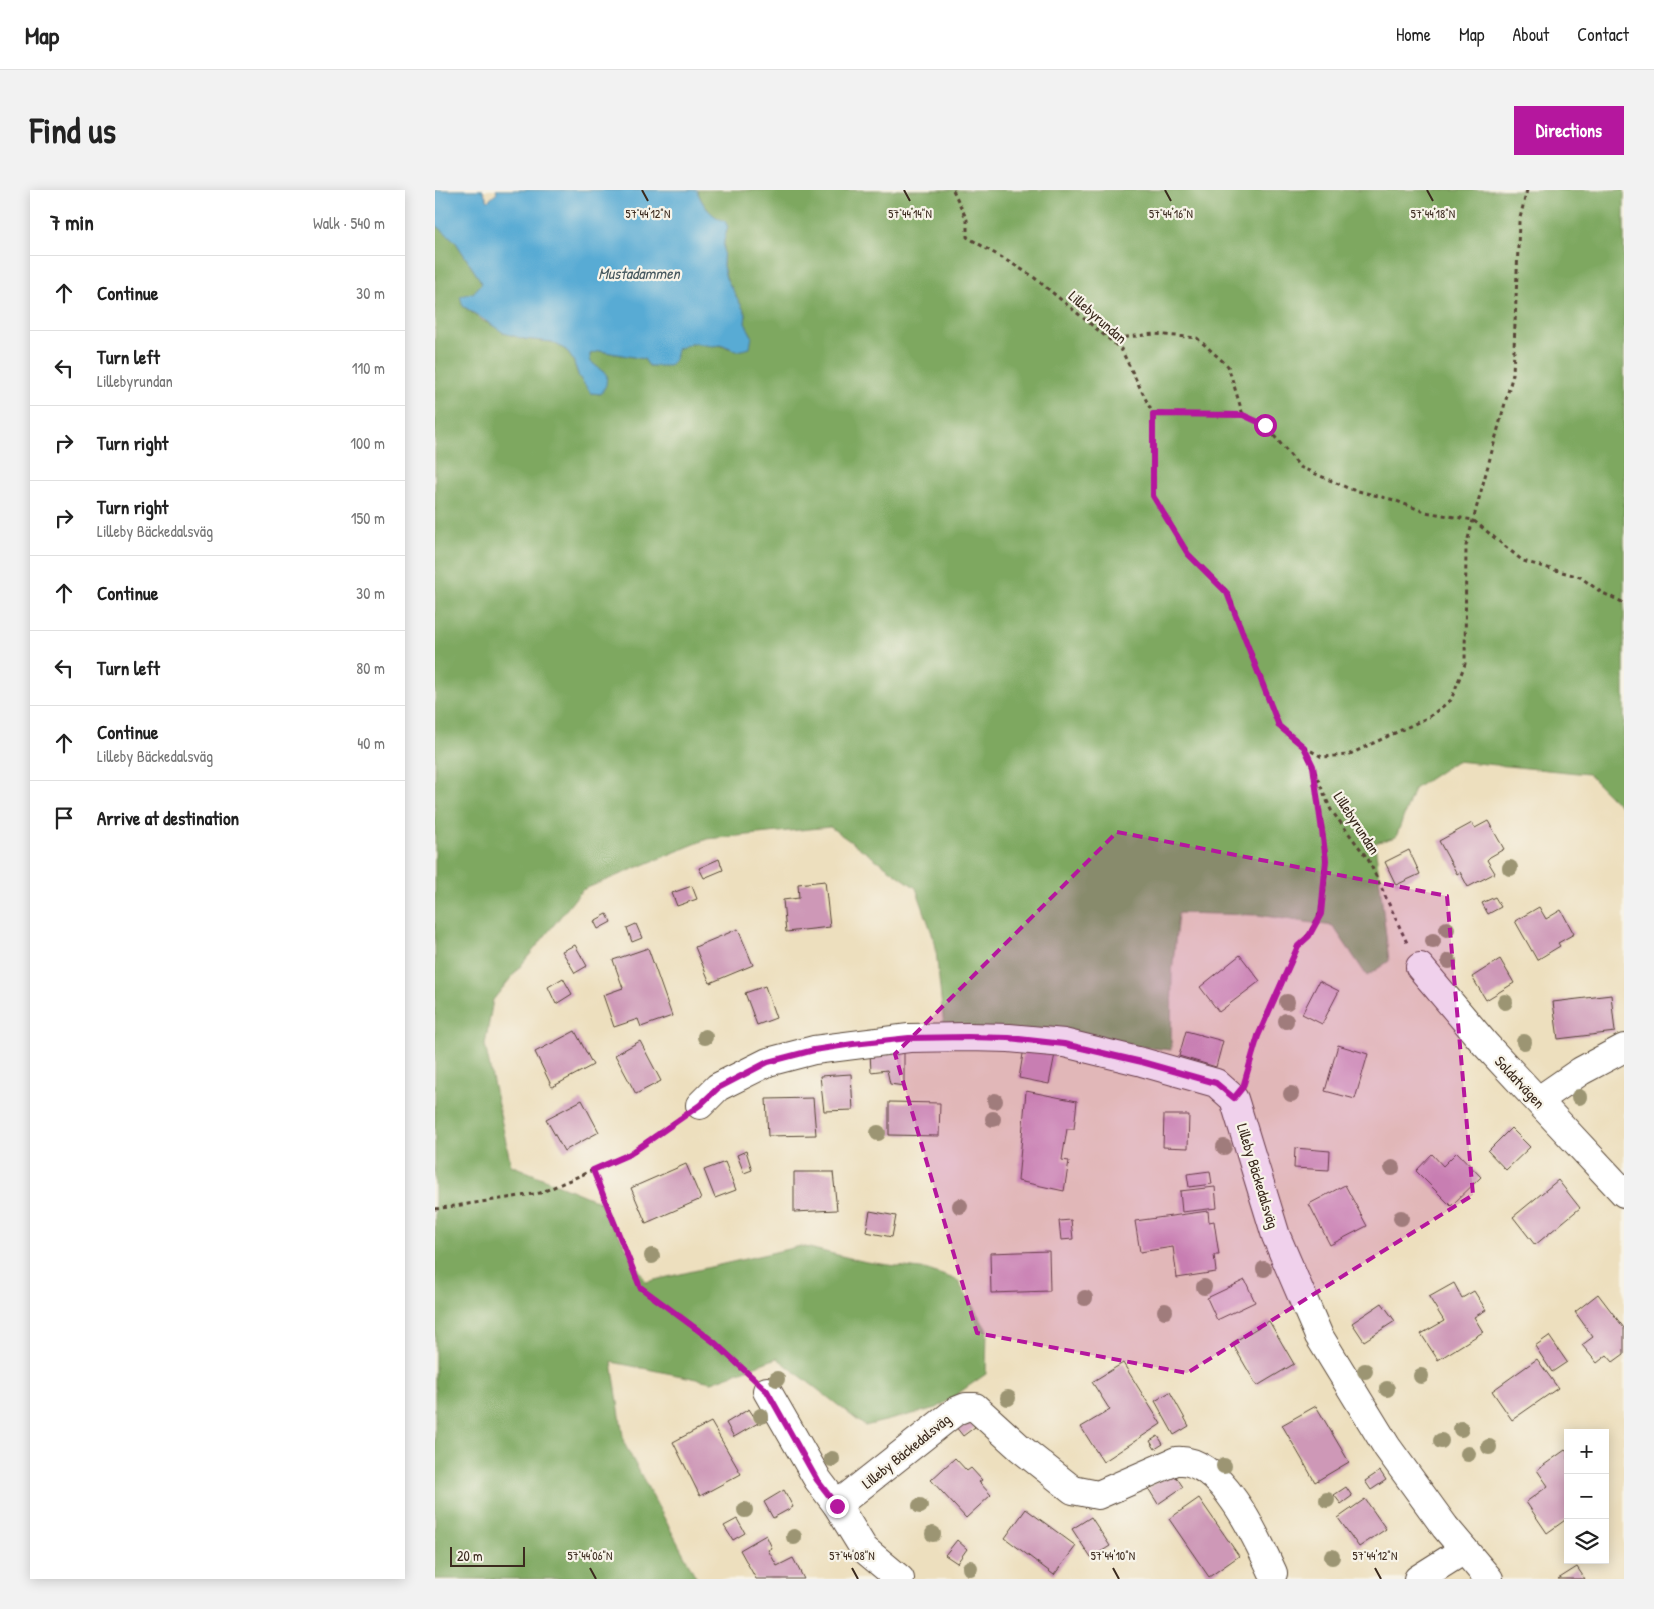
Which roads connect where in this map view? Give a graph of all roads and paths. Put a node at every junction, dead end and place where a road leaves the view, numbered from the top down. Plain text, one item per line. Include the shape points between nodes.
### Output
1 (953, 190) edge
2 (1527, 190) edge
3 (1109, 339) junction
4 (1153, 414) junction
5 (1243, 415) junction
6 (1473, 520) junction
7 (1624, 603) edge
8 (1304, 747) junction
9 (1313, 766) junction
10 (1420, 967) joint
11 (1624, 1048) edge
12 (1234, 1098) junction
13 (1539, 1100) junction
14 (700, 1105) joint
15 (593, 1170) junction
16 (1624, 1193) edge
17 (435, 1209) edge
18 (767, 1391) joint
19 (837, 1506) junction
20 (1464, 1550) junction
21 (1270, 1577) edge
22 (900, 1579) edge
23 (1418, 1579) edge
24 (1489, 1579) edge

1 - 3 path, Lillebyrundan via 967,220 967,237 1031,276
2 - 6 path via 1519,222 1513,374
3 - 4 path, Lillebyrundan via 1121,349
3 - 5 path via 1154,334 1197,338 1228,366
4 - 5 path
4 - 8 path, Lillebyrundan via 1153,496 1188,554 1227,593 1279,726
5 - 6 path via 1265,425 1300,467 1350,489 1425,512
6 - 7 path via 1523,561 1580,577
6 - 8 path via 1466,546 1465,664 1451,700 1429,717 1348,755 1321,756
8 - 9 path, Lillebyrundan
9 - 10 path, Lillebyrundan via 1331,810 1367,859
9 - 12 path via 1326,860 1321,914 1309,936 1298,946 1258,1036 1243,1087
10 - 13 street, Soldatvägen via 1485,1044
11 - 13 street via 1581,1071
12 - 14 street via 1216,1083 1081,1048 1009,1038 968,1037 909,1038 814,1050 768,1062 718,1088
12 - 20 street, Lilleby Bäckedalsväg via 1276,1236 1319,1336 1387,1447
13 - 16 street, Soldatvägen
14 - 15 path via 630,1154
15 - 17 path via 540,1193
15 - 18 path via 640,1287 714,1342
18 - 19 street via 817,1480
19 - 21 street, Lilleby Bäckedalsväg via 956,1411 975,1407 1073,1490 1098,1495 1176,1461 1190,1462 1208,1470 1241,1514
19 - 22 street via 864,1549
20 - 23 street
20 - 24 street, Lilleby Bäckedalsväg

